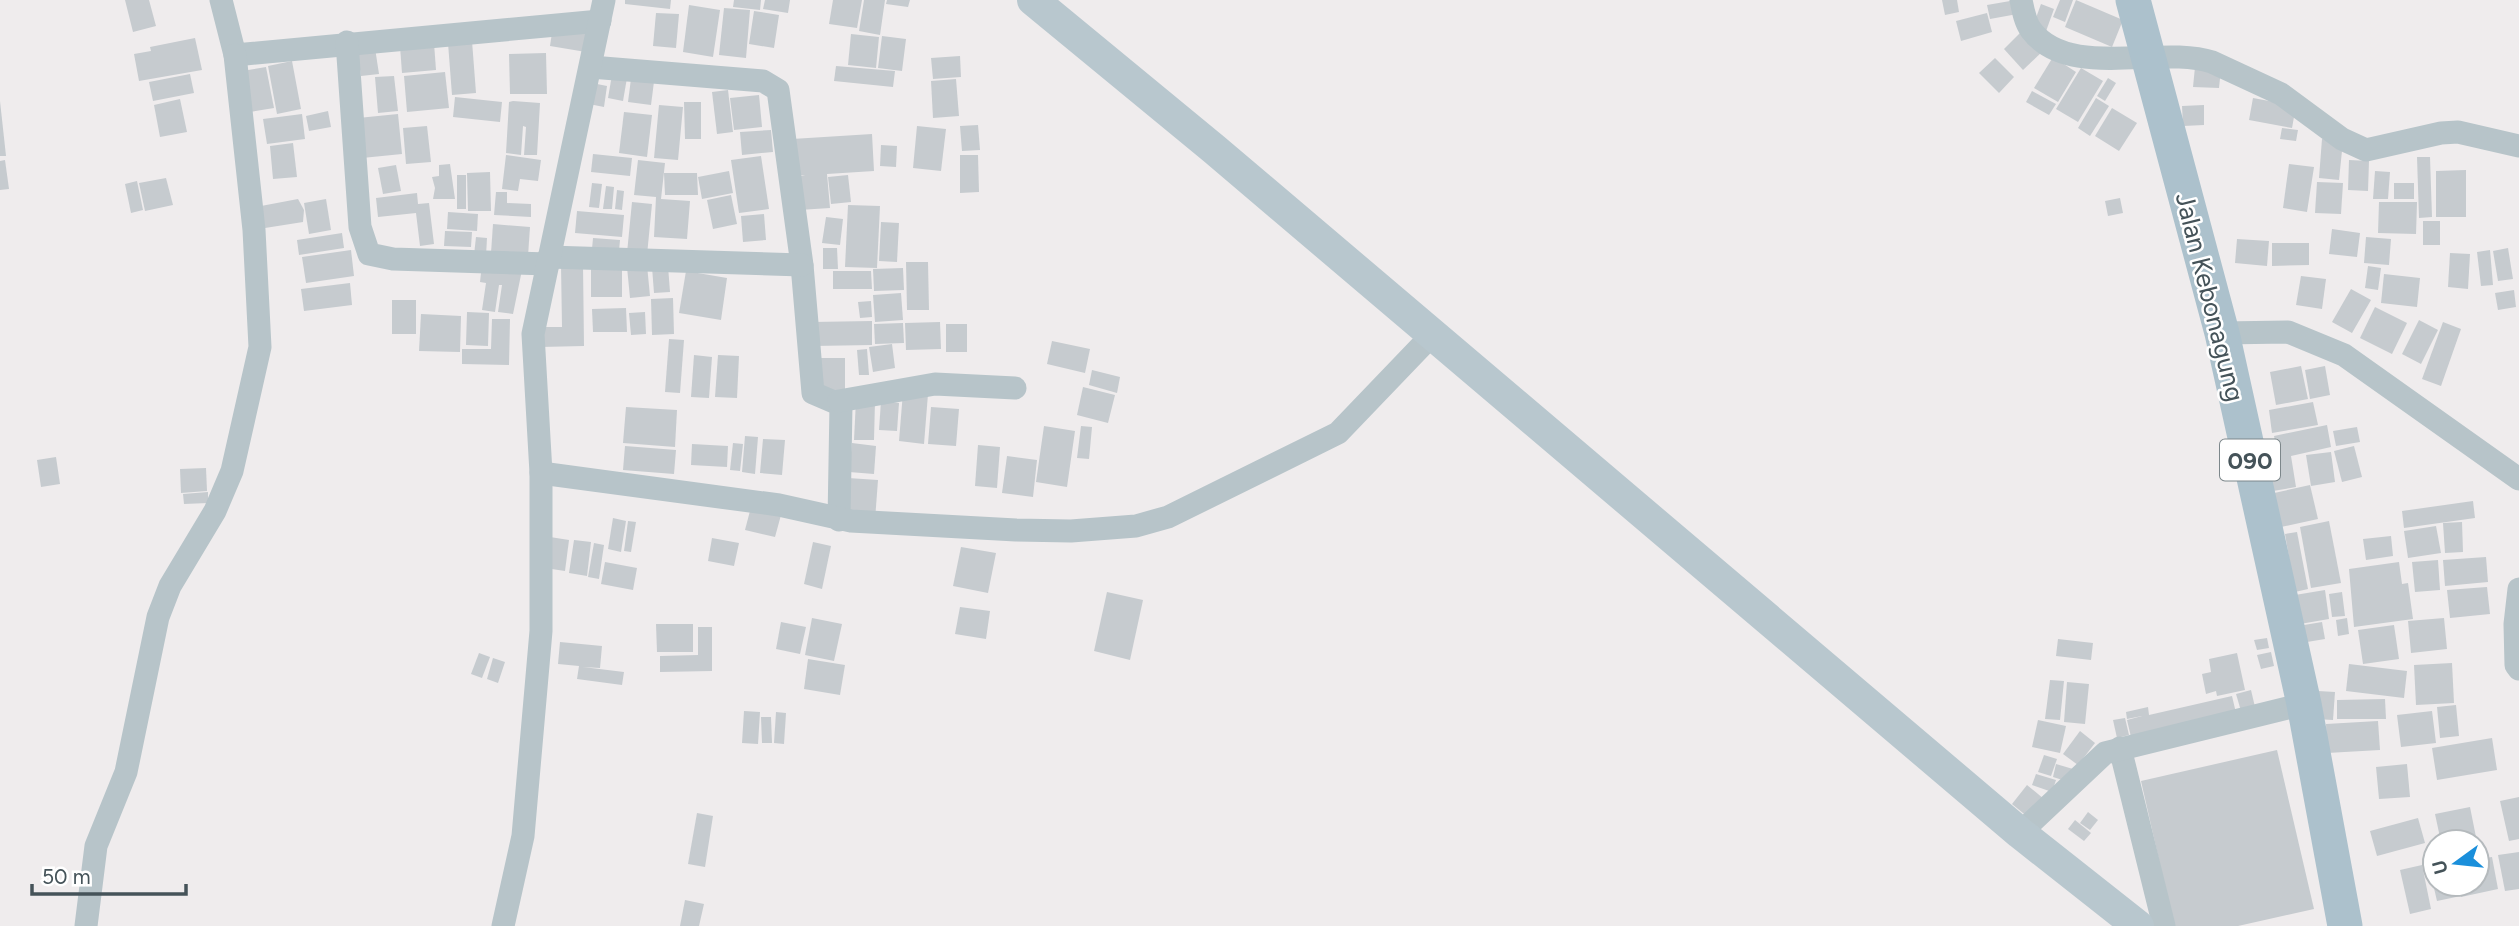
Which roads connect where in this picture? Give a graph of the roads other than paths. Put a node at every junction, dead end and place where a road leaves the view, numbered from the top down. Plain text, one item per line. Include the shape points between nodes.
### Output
1 (221, 0) edge
2 (1033, 0) edge
3 (2021, 0) edge
4 (2133, 0) edge
5 (602, 10) edge
6 (347, 42) junction
7 (235, 55) junction
8 (2148, 57) junction
9 (591, 67) junction
10 (2519, 146) edge
11 (549, 261) junction
12 (803, 265) junction
13 (2222, 333) junction
14 (1432, 335) junction
15 (1015, 388) dead end
16 (839, 401) junction
17 (541, 473) junction
18 (2519, 479) edge
19 (839, 520) junction
20 (2519, 589) edge
21 (2519, 669) edge
22 (2304, 704) junction
23 (2120, 748) junction
24 (2020, 833) junction
25 (86, 926) edge
26 (503, 926) edge
27 (2138, 926) edge
28 (2164, 926) edge
29 (2345, 926) edge

1 - 7 street
2 - 14 street
3 - 8 street via 2032,32 2063,51 2098,60
4 - 8 main road, Jalan Kebonagung / 090
5 - 6 street
5 - 9 street
6 - 7 street
6 - 11 street via 360,227 369,254 393,259
7 - 25 street via 254,230 260,347 232,471 159,613 126,772 96,846
8 - 10 street via 2212,62 2281,94 2342,139 2366,150 2458,132
8 - 13 main road, Jalan Kebonagung / 090
9 - 11 street
9 - 12 street via 763,81 778,90
11 - 12 street
11 - 17 street via 533,334
12 - 16 street via 813,393
13 - 18 street via 2288,332 2344,355
13 - 22 main road, Jalan Kebonagung / 090
14 - 19 street via 1338,433 1168,517 1136,526 1071,531
14 - 24 street
15 - 16 street via 935,384
16 - 19 street
17 - 19 street via 779,505
17 - 26 street via 541,631 523,836
20 - 21 street via 2515,624
22 - 23 street
22 - 29 main road, Jalan Kebonagung / 090
23 - 24 street via 2092,764
23 - 28 street
24 - 27 street

